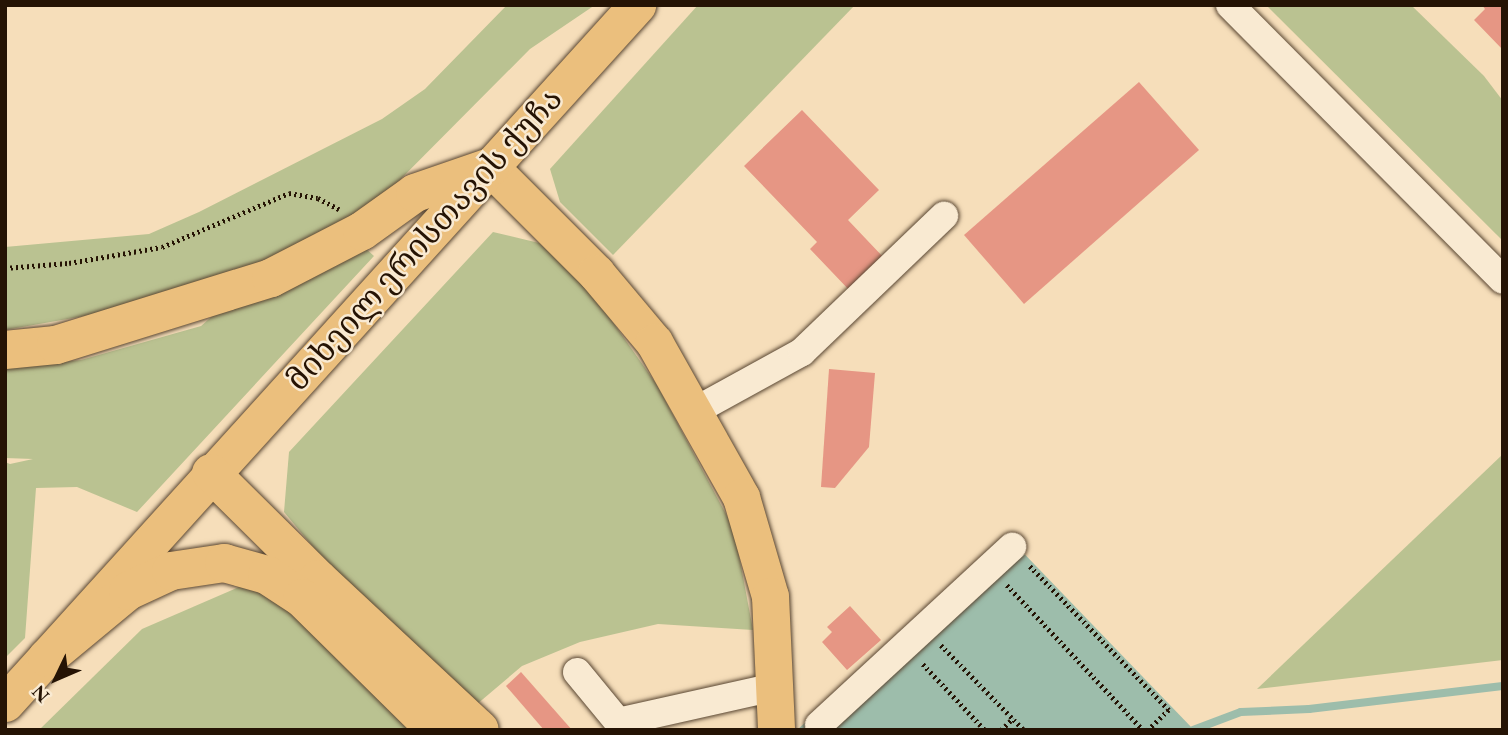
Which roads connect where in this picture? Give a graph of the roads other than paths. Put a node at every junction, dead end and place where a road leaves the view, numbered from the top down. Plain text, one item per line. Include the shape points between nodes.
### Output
1 (637, 5) edge
2 (1230, 5) edge
3 (490, 167) junction
4 (944, 216) dead end
5 (1503, 279) edge
6 (5, 350) edge
7 (693, 412) junction
8 (211, 473) junction
9 (1012, 547) road end
10 (47, 658) junction
11 (577, 672) dead end
12 (5, 703) edge
13 (776, 712) edge
14 (826, 727) edge
15 (436, 730) edge
16 (480, 730) edge

1 - 3 main road, მიხეილ ერისთავის ქუჩა
2 - 5 street
3 - 6 highway via 415,193 362,231 271,278 56,345
3 - 7 main road via 596,273 654,342
3 - 8 main road, მიხეილ ერისთავის ქუჩა
4 - 7 street via 802,352
7 - 13 main road via 741,497 770,596
8 - 10 main road, მიხეილ ერისთავის ქუჩა
8 - 16 highway
9 - 14 street
10 - 12 main road, მიხეილ ერისთავის ქუჩა
10 - 15 highway via 128,591 171,571 224,563 267,575 302,598
11 - 13 street via 618,722
13 - 14 street

